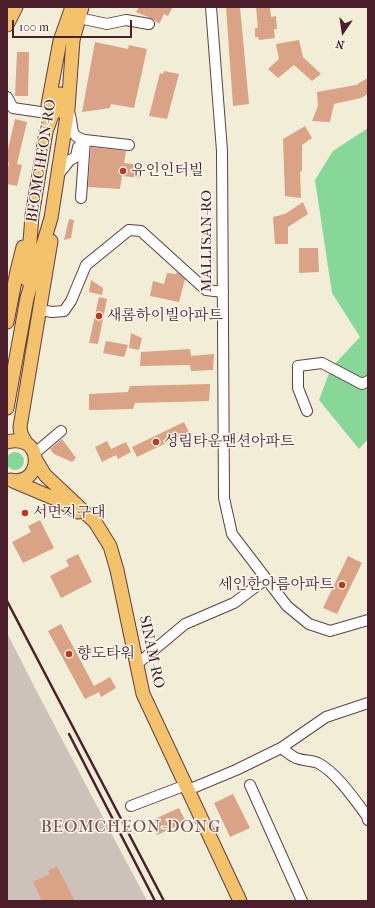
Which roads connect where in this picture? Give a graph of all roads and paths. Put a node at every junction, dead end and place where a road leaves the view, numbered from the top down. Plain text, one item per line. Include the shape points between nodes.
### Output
1 (16, 7) edge
2 (72, 7) edge
3 (211, 7) edge
4 (81, 13) edge
5 (148, 24) dead end
6 (7, 25) edge
7 (7, 97) edge
8 (68, 109) junction
9 (48, 118) junction
10 (85, 140) junction
11 (129, 144) dead end
12 (62, 151) junction
13 (58, 174) junction
14 (81, 198) dead end
15 (32, 216) junction
16 (52, 218) junction
17 (222, 292) junction
18 (27, 298) junction
19 (40, 310) junction
20 (7, 322) edge
21 (368, 381) edge
22 (7, 408) edge
23 (307, 411) dead end
24 (61, 431) dead end
25 (7, 442) edge
26 (26, 443) junction
27 (35, 457) junction
28 (10, 480) edge
29 (95, 522) junction
30 (266, 579) junction
31 (368, 620) edge
32 (136, 665) junction
33 (368, 703) edge
34 (281, 748) junction
35 (250, 785) dead end
36 (187, 788) junction
37 (131, 806) dead end
38 (368, 820) edge
39 (240, 901) edge
40 (302, 901) edge

1 - 6 main road
2 - 9 main road via 60,40
3 - 17 street, MALLISAN-RO via 222,151
4 - 5 street via 107,24 126,20
4 - 8 main road, BEOMCHEON-RO via 74,40
7 - 9 street via 13,108
8 - 10 street via 73,133
8 - 12 main road, BEOMCHEON-RO
9 - 12 main road via 53,112 56,97 60,94 57,134
9 - 15 main road, BEOMCHEON-RO
10 - 11 street
10 - 13 street via 78,147 76,157
10 - 14 street
12 - 13 main road, BEOMCHEON-RO
13 - 16 main road, BEOMCHEON-RO
15 - 18 main road, BEOMCHEON-RO
15 - 20 main road via 16,271
16 - 18 main road, BEOMCHEON-RO
16 - 19 main road via 51,245
17 - 19 street via 206,290 141,230 129,230 86,265 71,301 64,311
17 - 30 street, MALLISAN-RO via 224,498 232,534
18 - 22 main road
19 - 26 main road via 20,427
21 - 23 street via 362,384 322,363 298,366 298,388
24 - 27 street
25 - 26 main road
26 - 27 main road
27 - 28 main road via 32,473 20,481
27 - 29 main road via 45,475
28 - 29 main road via 58,500
29 - 32 main road, SINAM-RO via 110,546 116,564
30 - 31 street, MALLISAN-RO via 287,606 309,624 330,631
30 - 32 street via 234,603 186,624
32 - 36 main road, SINAM-RO via 143,694
33 - 34 street via 326,717
34 - 36 street via 236,770
34 - 38 street via 297,758 319,763 344,786
35 - 40 street
36 - 37 street
36 - 39 main road, SINAM-RO

